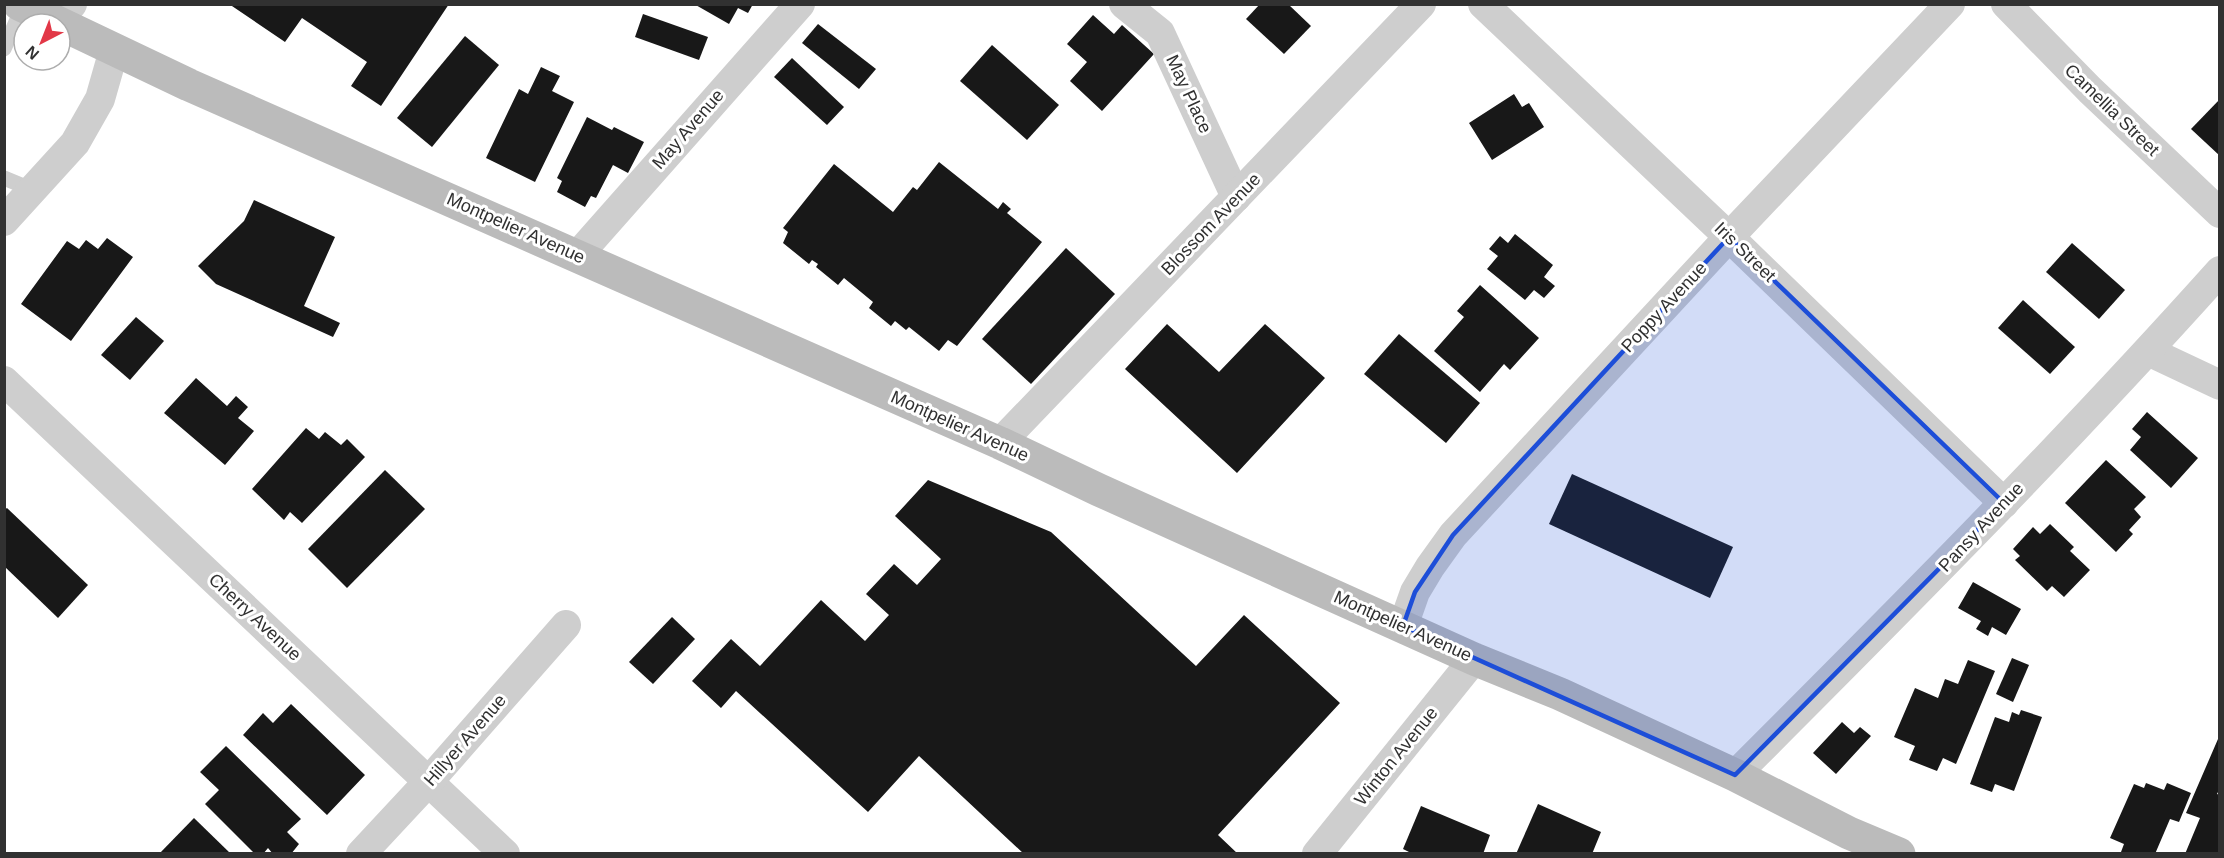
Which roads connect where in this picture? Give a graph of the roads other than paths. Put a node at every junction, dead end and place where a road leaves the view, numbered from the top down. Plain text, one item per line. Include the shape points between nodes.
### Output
1 (800, 4) edge
2 (1124, 4) edge
3 (1421, 4) edge
4 (1483, 4) edge
5 (1950, 4) edge
6 (2006, 4) edge
7 (21, 5) edge
8 (60, 12) edge
9 (72, 18) edge
10 (4, 49) edge
11 (114, 50) junction
12 (4, 178) edge
13 (33, 190) junction
14 (1236, 197) junction
15 (2220, 213) edge
16 (4, 221) edge
17 (1729, 237) junction
18 (578, 255) junction
19 (2220, 271) edge
20 (2148, 351) junction
21 (4, 381) edge
22 (2220, 385) edge
23 (1000, 443) junction
24 (2004, 503) junction
25 (566, 625) dead end
26 (1403, 626) junction
27 (1474, 658) junction
28 (1735, 775) junction
29 (429, 781) junction
30 (361, 854) edge
31 (505, 854) edge
32 (1317, 854) edge
33 (1899, 854) edge

1 - 18 street, May Avenue
2 - 14 street, May Place via 1160,33
3 - 14 street, Blossom Avenue
4 - 17 street, Iris Street
5 - 17 street, Poppy Avenue
6 - 15 street, Camellia Street
7 - 8 street, Montpelier Avenue
7 - 10 lane
9 - 11 street, Montpelier Avenue
11 - 13 street via 100,99 75,143
11 - 18 street, Montpelier Avenue
12 - 13 lane
13 - 16 street
14 - 23 street, Blossom Avenue
17 - 24 street, Iris Street
17 - 26 street, Poppy Avenue via 1453,535 1415,592
18 - 23 street, Montpelier Avenue
19 - 20 street, Pansy Avenue
20 - 22 street
20 - 24 street, Pansy Avenue
21 - 29 street, Cherry Avenue
23 - 26 street, Montpelier Avenue
24 - 28 street, Pansy Avenue
25 - 29 street, Hillyer Avenue
26 - 27 street, Montpelier Avenue
27 - 28 street, Montpelier Avenue
27 - 32 street, Winton Avenue
28 - 33 street, Montpelier Avenue via 1848,838
29 - 30 street, Hillyer Avenue
29 - 31 street, Cherry Avenue

